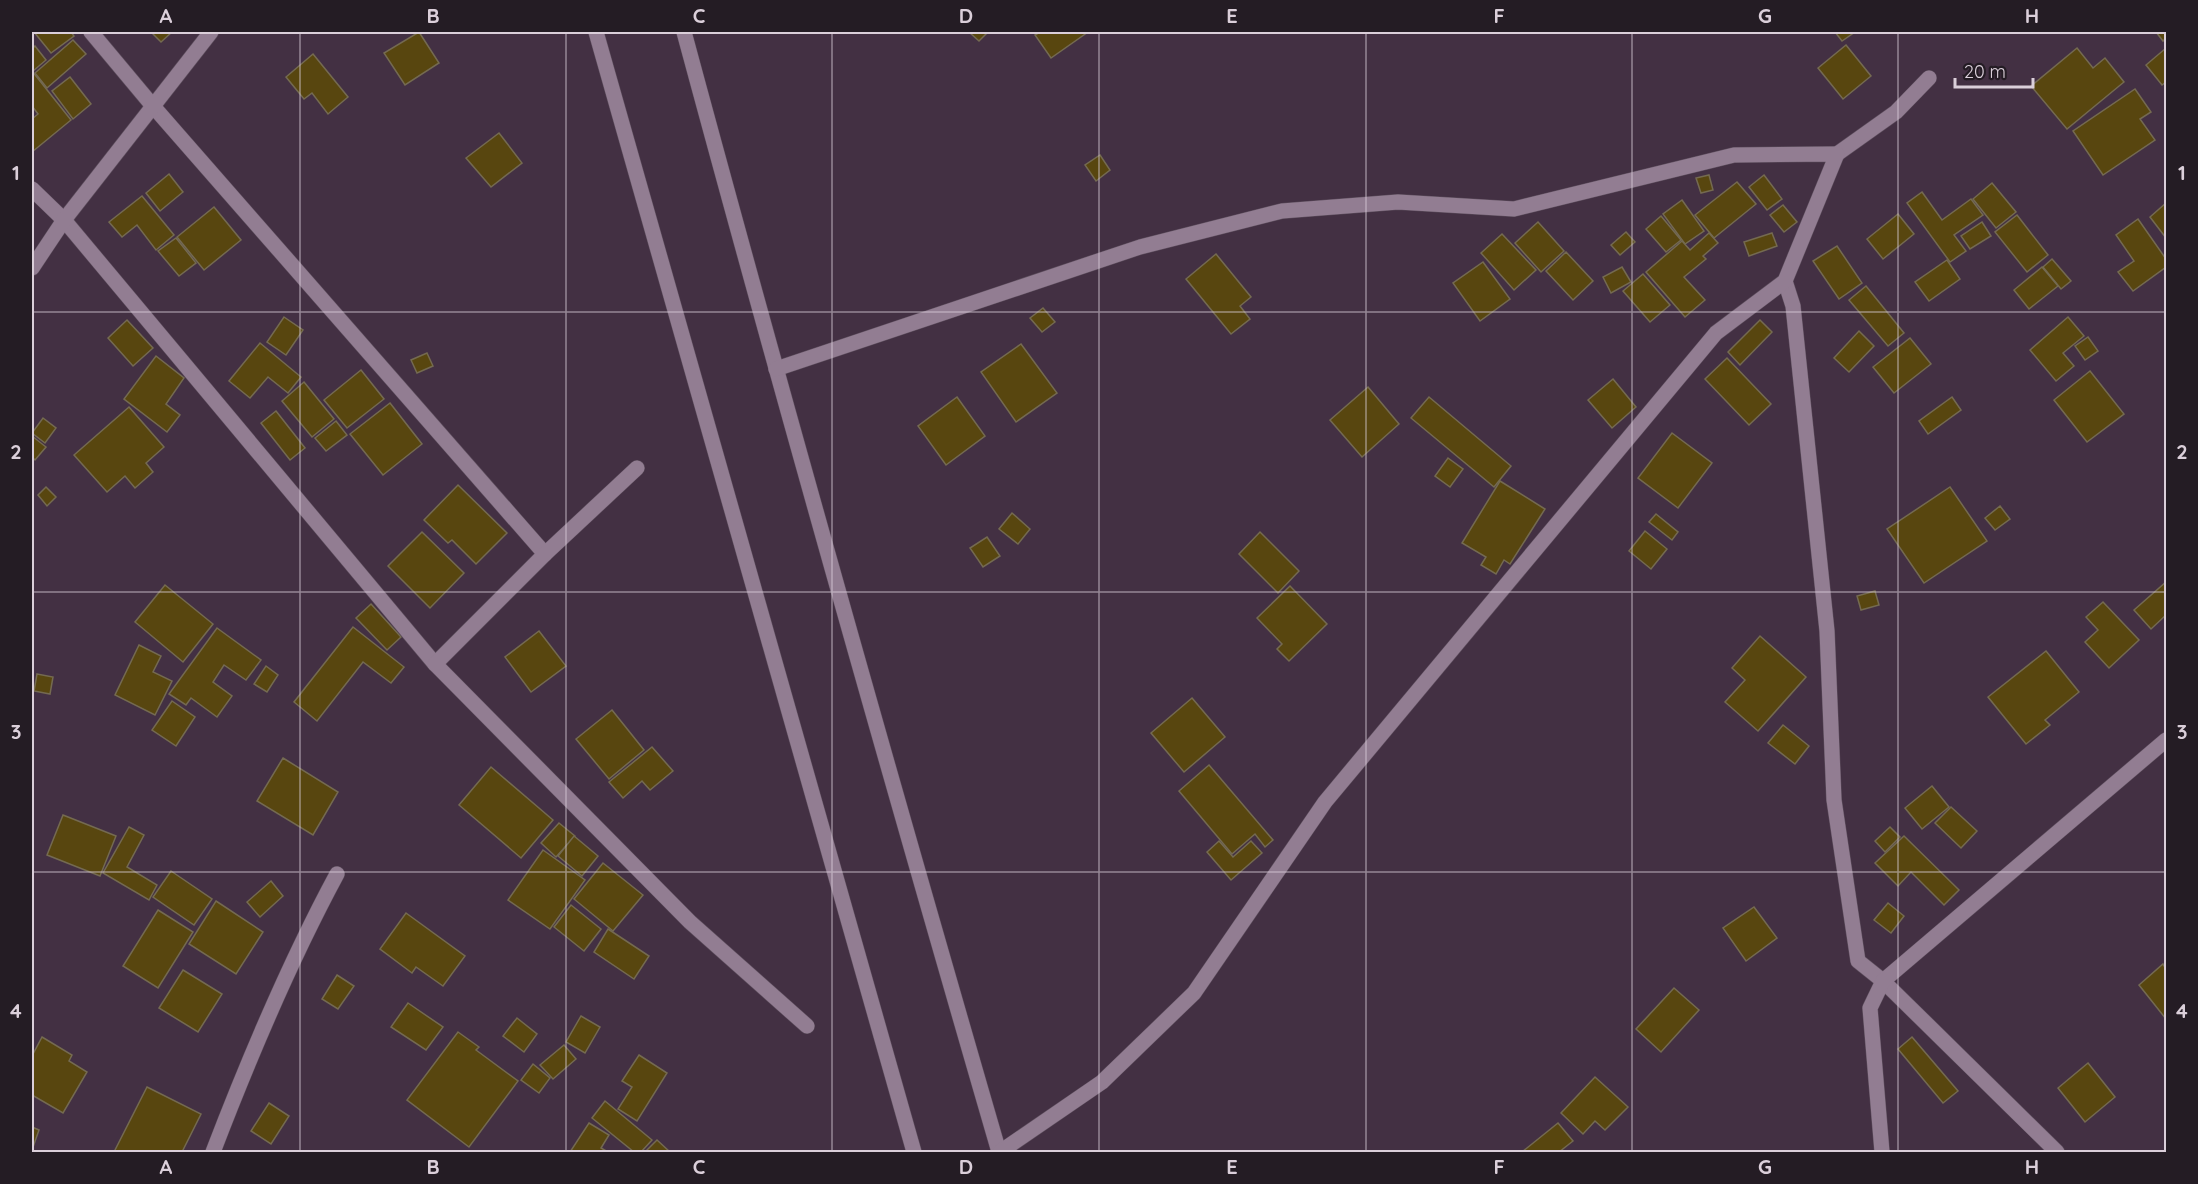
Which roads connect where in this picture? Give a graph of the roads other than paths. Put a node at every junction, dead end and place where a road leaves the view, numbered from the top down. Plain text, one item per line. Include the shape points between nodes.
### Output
1 (91, 32) edge
2 (211, 32) edge
3 (596, 32) edge
4 (684, 32) edge
5 (1929, 78) dead end
6 (152, 105) junction
7 (1837, 154) junction
8 (32, 189) edge
9 (64, 220) junction
10 (32, 268) edge
11 (1785, 281) junction
12 (776, 369) junction
13 (637, 468) dead end
14 (545, 554) junction
15 (435, 664) junction
16 (2166, 740) edge
17 (337, 874) dead end
18 (1884, 981) junction
19 (807, 1026) dead end
20 (213, 1152) edge
21 (914, 1152) edge
22 (999, 1152) edge
23 (1882, 1152) edge
24 (2057, 1152) edge

1 - 6 street
2 - 6 street
3 - 21 street
4 - 12 street
5 - 7 street via 1896,112
6 - 9 street
6 - 14 street
7 - 11 street
7 - 12 street via 1734,155 1514,209 1398,202 1282,211 1140,247
8 - 9 street
9 - 10 street
9 - 15 street
11 - 18 street via 1793,306 1827,631 1834,800 1858,961
11 - 22 street via 1716,333 1325,802 1194,993 1102,1082
12 - 22 street
13 - 14 street
14 - 15 street
15 - 19 street via 690,922
16 - 18 street
17 - 20 street via 309,926
18 - 23 street via 1870,1008
18 - 24 street

